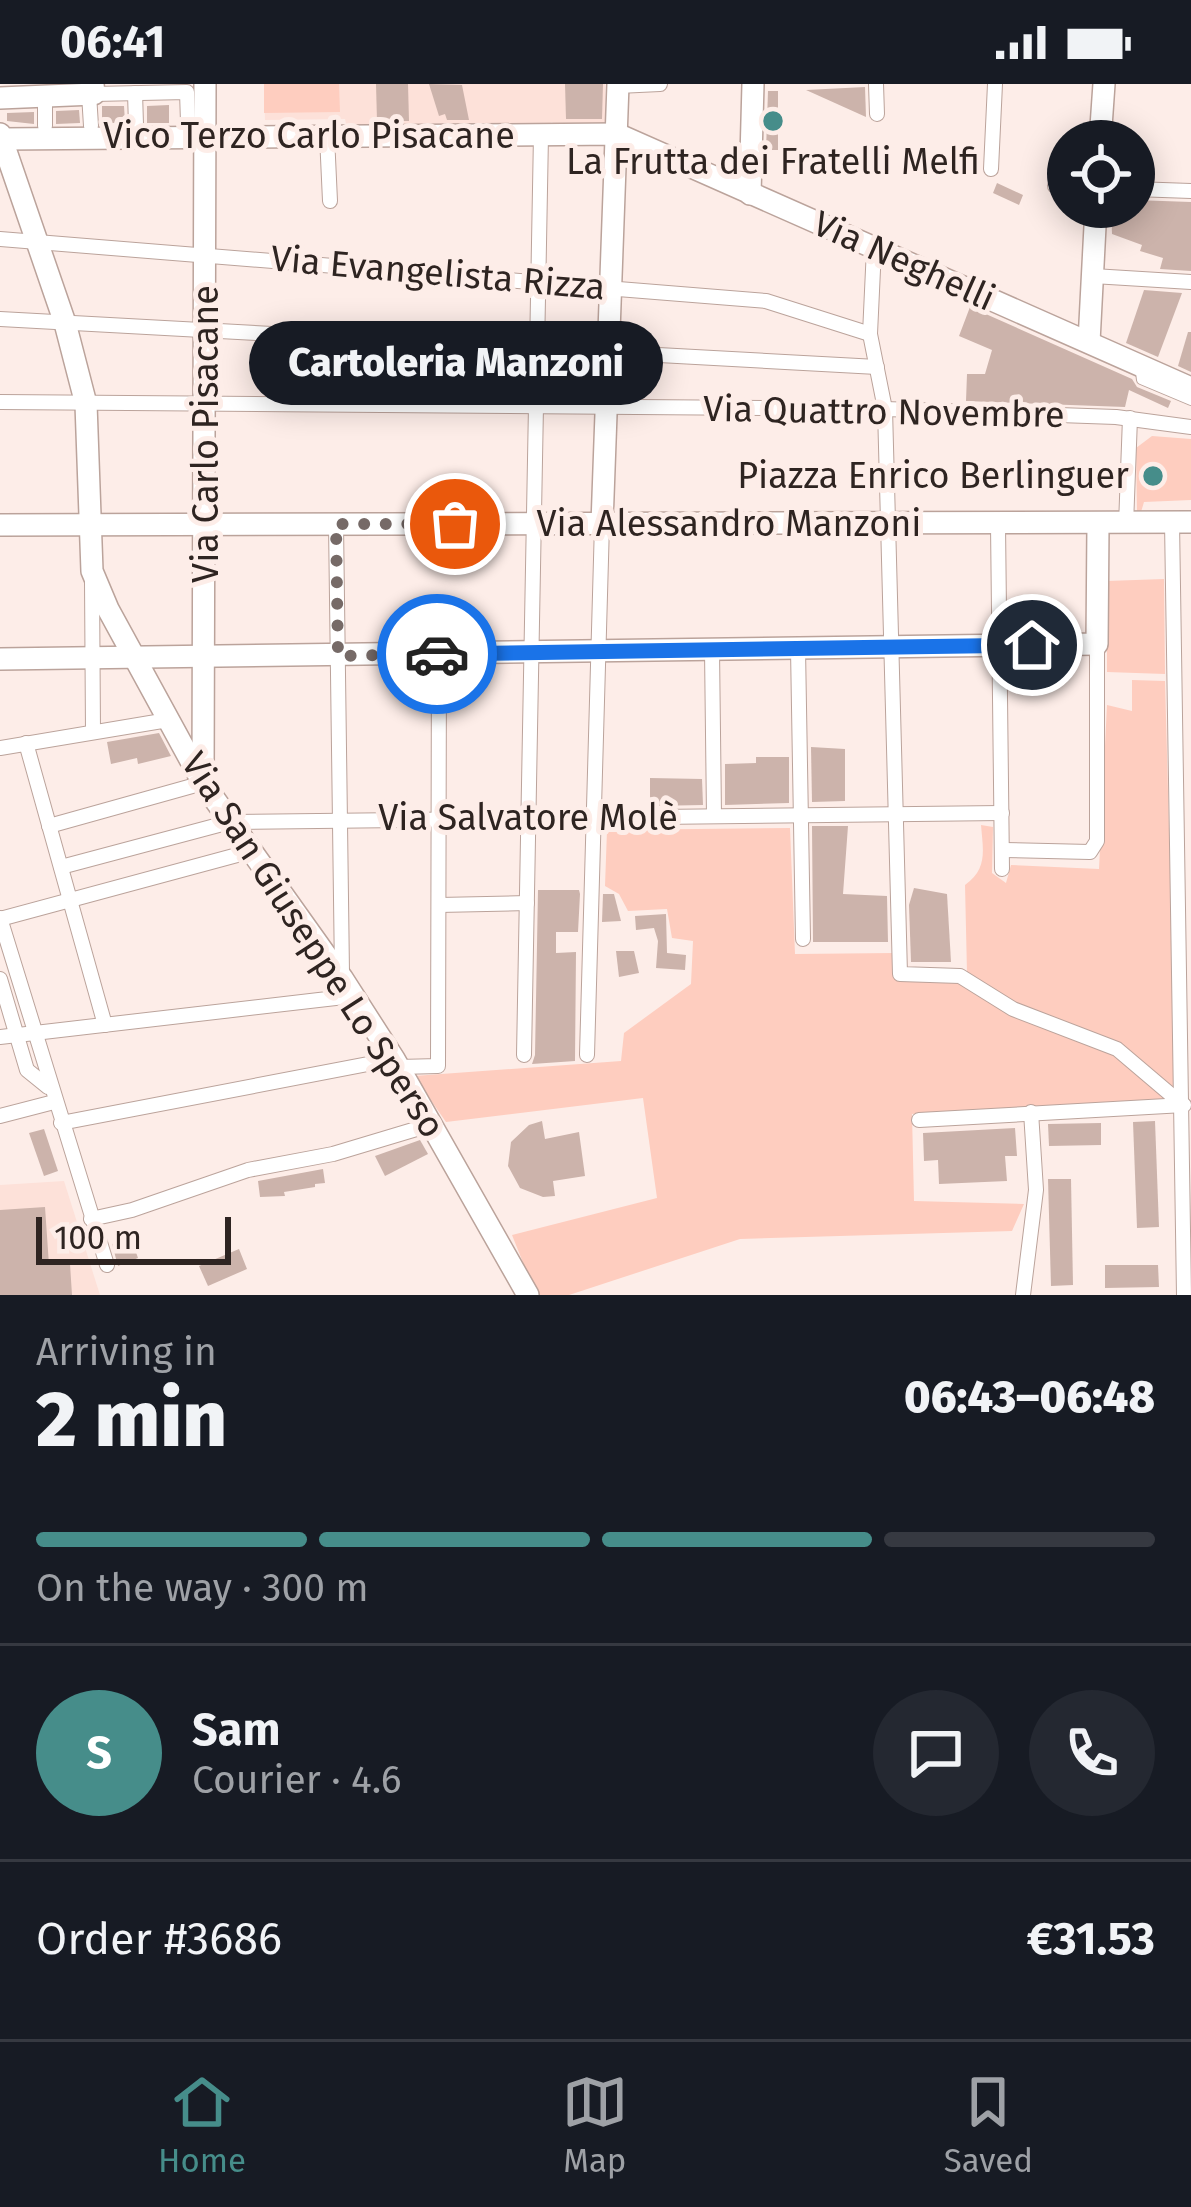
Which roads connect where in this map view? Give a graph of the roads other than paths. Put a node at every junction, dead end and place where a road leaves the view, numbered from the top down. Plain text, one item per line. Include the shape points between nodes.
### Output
1 (660, 84) edge
2 (753, 84) edge
3 (877, 84) edge
4 (995, 84) edge
5 (1104, 84) edge
6 (618, 85) edge
7 (196, 88) edge
8 (92, 91) edge
9 (135, 93) junction
10 (44, 96) junction
11 (0, 98) edge
12 (877, 114) dead end
13 (1101, 120) edge
14 (136, 125) dead end
15 (45, 126) dead end
16 (91, 126) dead end
17 (197, 130) junction
18 (617, 134) junction
19 (541, 135) junction
20 (327, 136) junction
21 (1, 137) edge
22 (992, 169) dead end
23 (1155, 190) edge
24 (1191, 191) edge
25 (750, 194) junction
26 (330, 201) dead end
27 (1095, 228) edge
28 (0, 239) edge
29 (39, 242) junction
30 (874, 248) junction
31 (206, 254) junction
32 (1093, 277) junction
33 (540, 282) junction
34 (1191, 282) edge
35 (612, 287) junction
36 (0, 319) edge
37 (65, 322) junction
38 (206, 331) junction
39 (870, 334) junction
40 (1090, 342) junction
41 (539, 350) junction
42 (609, 353) junction
43 (1139, 364) junction
44 (878, 367) junction
45 (1191, 388) edge
46 (1191, 401) edge
47 (0, 402) edge
48 (86, 404) junction
49 (206, 405) junction
50 (538, 408) junction
51 (608, 408) junction
52 (885, 410) junction
53 (1130, 418) junction
54 (1191, 427) edge
55 (1181, 522) edge
56 (89, 523) junction
57 (206, 523) junction
58 (890, 523) junction
59 (336, 524) junction
60 (535, 524) junction
61 (602, 524) junction
62 (998, 524) junction
63 (0, 525) edge
64 (1098, 525) junction
65 (1126, 525) junction
66 (92, 571) junction
67 (1097, 644) junction
68 (999, 646) junction
69 (891, 648) junction
70 (798, 649) junction
71 (712, 650) junction
72 (532, 651) junction
73 (597, 651) junction
74 (439, 654) junction
75 (338, 656) junction
76 (136, 657) junction
77 (93, 658) junction
78 (207, 658) junction
79 (0, 659) edge
80 (168, 720) junction
81 (93, 732) junction
82 (26, 743) junction
83 (0, 748) edge
84 (203, 783) junction
85 (1002, 813) junction
86 (897, 814) junction
87 (801, 815) junction
88 (592, 816) junction
89 (714, 816) junction
90 (529, 817) junction
91 (439, 818) junction
92 (339, 819) junction
93 (230, 822) junction
94 (49, 826) junction
95 (1003, 850) junction
96 (252, 851) junction
97 (61, 867) junction
98 (1002, 869) dead end
99 (70, 900) junction
100 (527, 903) junction
101 (439, 905) junction
102 (0, 918) edge
103 (802, 939) dead end
104 (0, 979) edge
105 (348, 987) junction
106 (105, 1025) junction
107 (25, 1034) junction
108 (0, 1037) edge
109 (524, 1055) dead end
110 (587, 1055) dead end
111 (396, 1063) junction
112 (52, 1095) junction
113 (1187, 1105) edge
114 (1031, 1112) junction
115 (0, 1116) edge
116 (920, 1120) dead end
117 (61, 1123) junction
118 (433, 1124) junction
119 (91, 1219) junction
120 (107, 1265) dead end
121 (1188, 1275) edge
122 (528, 1295) edge
123 (1023, 1295) edge
124 (1184, 1295) edge

1 - 6 street
2 - 25 street
3 - 12 street
4 - 22 street
5 - 13 street
6 - 18 street
7 - 9 street
7 - 17 street, Via Carlo Pisacane
8 - 9 street
8 - 10 street
8 - 16 street
9 - 14 street
10 - 11 street
10 - 15 street
17 - 20 street, Vico Terzo Carlo Pisacane
17 - 21 street, Vico Terzo Carlo Pisacane
17 - 31 street, Via Carlo Pisacane
18 - 19 street, Vico Terzo Carlo Pisacane
18 - 25 street, Via Neghelli
18 - 35 street
19 - 20 street, Vico Terzo Carlo Pisacane
19 - 33 street
20 - 26 street
21 - 29 street
23 - 24 street
25 - 30 street, Via Neghelli
27 - 32 street
28 - 29 street, Via Evangelista Rizza
29 - 31 street, Via Evangelista Rizza
29 - 37 street
30 - 39 street
30 - 40 street, Via Neghelli
31 - 33 street, Via Evangelista Rizza
31 - 38 street, Via Carlo Pisacane
32 - 34 street
32 - 40 street
33 - 35 street, Via Evangelista Rizza
33 - 41 street
35 - 39 street, Via Evangelista Rizza via 766,301
35 - 42 street
36 - 37 street
37 - 38 street
37 - 48 street
38 - 41 street
38 - 49 street, Via Carlo Pisacane
39 - 44 street
40 - 43 street, Via Neghelli
41 - 42 street
41 - 50 street
42 - 44 street
42 - 51 street
43 - 45 street, Via Neghelli
43 - 46 lane via 1141,380
44 - 52 street
47 - 48 street, Via Quattro Novembre
48 - 49 street, Via Quattro Novembre
48 - 56 street
49 - 50 street, Via Quattro Novembre
49 - 57 street, Via Carlo Pisacane
50 - 51 street, Via Quattro Novembre
50 - 60 street
51 - 52 street, Via Quattro Novembre
51 - 61 street
52 - 53 street, Via Quattro Novembre
52 - 58 street
53 - 54 street, Via Quattro Novembre
53 - 65 street
55 - 65 street, Via Alessandro Manzoni
55 - 113 street
56 - 57 street, Via Alessandro Manzoni
56 - 63 street, Via Alessandro Manzoni
56 - 66 street
57 - 59 street, Via Alessandro Manzoni
57 - 78 street, Via Carlo Pisacane
58 - 61 street, Via Alessandro Manzoni
58 - 62 street, Via Alessandro Manzoni
58 - 69 street
59 - 60 street, Via Alessandro Manzoni
59 - 75 street
60 - 61 street, Via Alessandro Manzoni
60 - 72 street
61 - 73 street
62 - 64 street, Via Alessandro Manzoni
62 - 68 street
64 - 65 street, Via Alessandro Manzoni
64 - 67 street
66 - 76 street, Via San Giuseppe Lo Sperso
66 - 77 street
67 - 68 street
67 - 95 street via 1097,841 1090,851
68 - 69 street
68 - 85 street
69 - 70 street
69 - 86 street
70 - 71 street
70 - 87 street
71 - 73 street
71 - 89 street
72 - 73 street
72 - 74 street
72 - 90 street
73 - 88 street
74 - 75 street
74 - 91 street
75 - 78 street
75 - 92 street
76 - 77 street
76 - 78 street
76 - 80 street, Via San Giuseppe Lo Sperso
77 - 79 street
77 - 81 street
78 - 84 street, Via Carlo Pisacane
80 - 81 street
80 - 84 street, Via San Giuseppe Lo Sperso
81 - 82 street
82 - 83 street
82 - 94 street
84 - 93 street, Via San Giuseppe Lo Sperso
84 - 94 street
85 - 86 street, Via Salvatore Molè
85 - 95 street
86 - 87 street, Via Salvatore Molè
86 - 113 street via 901,974 960,976 1012,1009 1118,1049
87 - 89 street, Via Salvatore Molè
87 - 103 street
88 - 89 street, Via Salvatore Molè
88 - 90 street, Via Salvatore Molè
88 - 110 street
90 - 91 street, Via Salvatore Molè
90 - 100 street
91 - 92 street, Via Salvatore Molè
91 - 101 street
92 - 93 street, Via Salvatore Molè
92 - 105 street
93 - 96 street, Via San Giuseppe Lo Sperso
93 - 97 street, Via Salvatore Molè
94 - 97 street
95 - 98 street
96 - 99 street
96 - 105 street, Via San Giuseppe Lo Sperso
97 - 99 street
99 - 102 street
99 - 106 street
100 - 101 street
100 - 109 street
101 - 111 street via 438,1066
102 - 107 street
104 - 107 street
105 - 106 street
105 - 111 street, Via San Giuseppe Lo Sperso
106 - 107 street
107 - 108 street
107 - 112 street via 27,1070
111 - 117 street
111 - 118 street, Via San Giuseppe Lo Sperso
112 - 115 street
112 - 117 street
113 - 114 street
113 - 121 street
114 - 116 street
114 - 123 street via 1036,1190
117 - 119 street
118 - 119 street
118 - 122 street, Via San Giuseppe Lo Sperso
119 - 120 street
121 - 124 street

